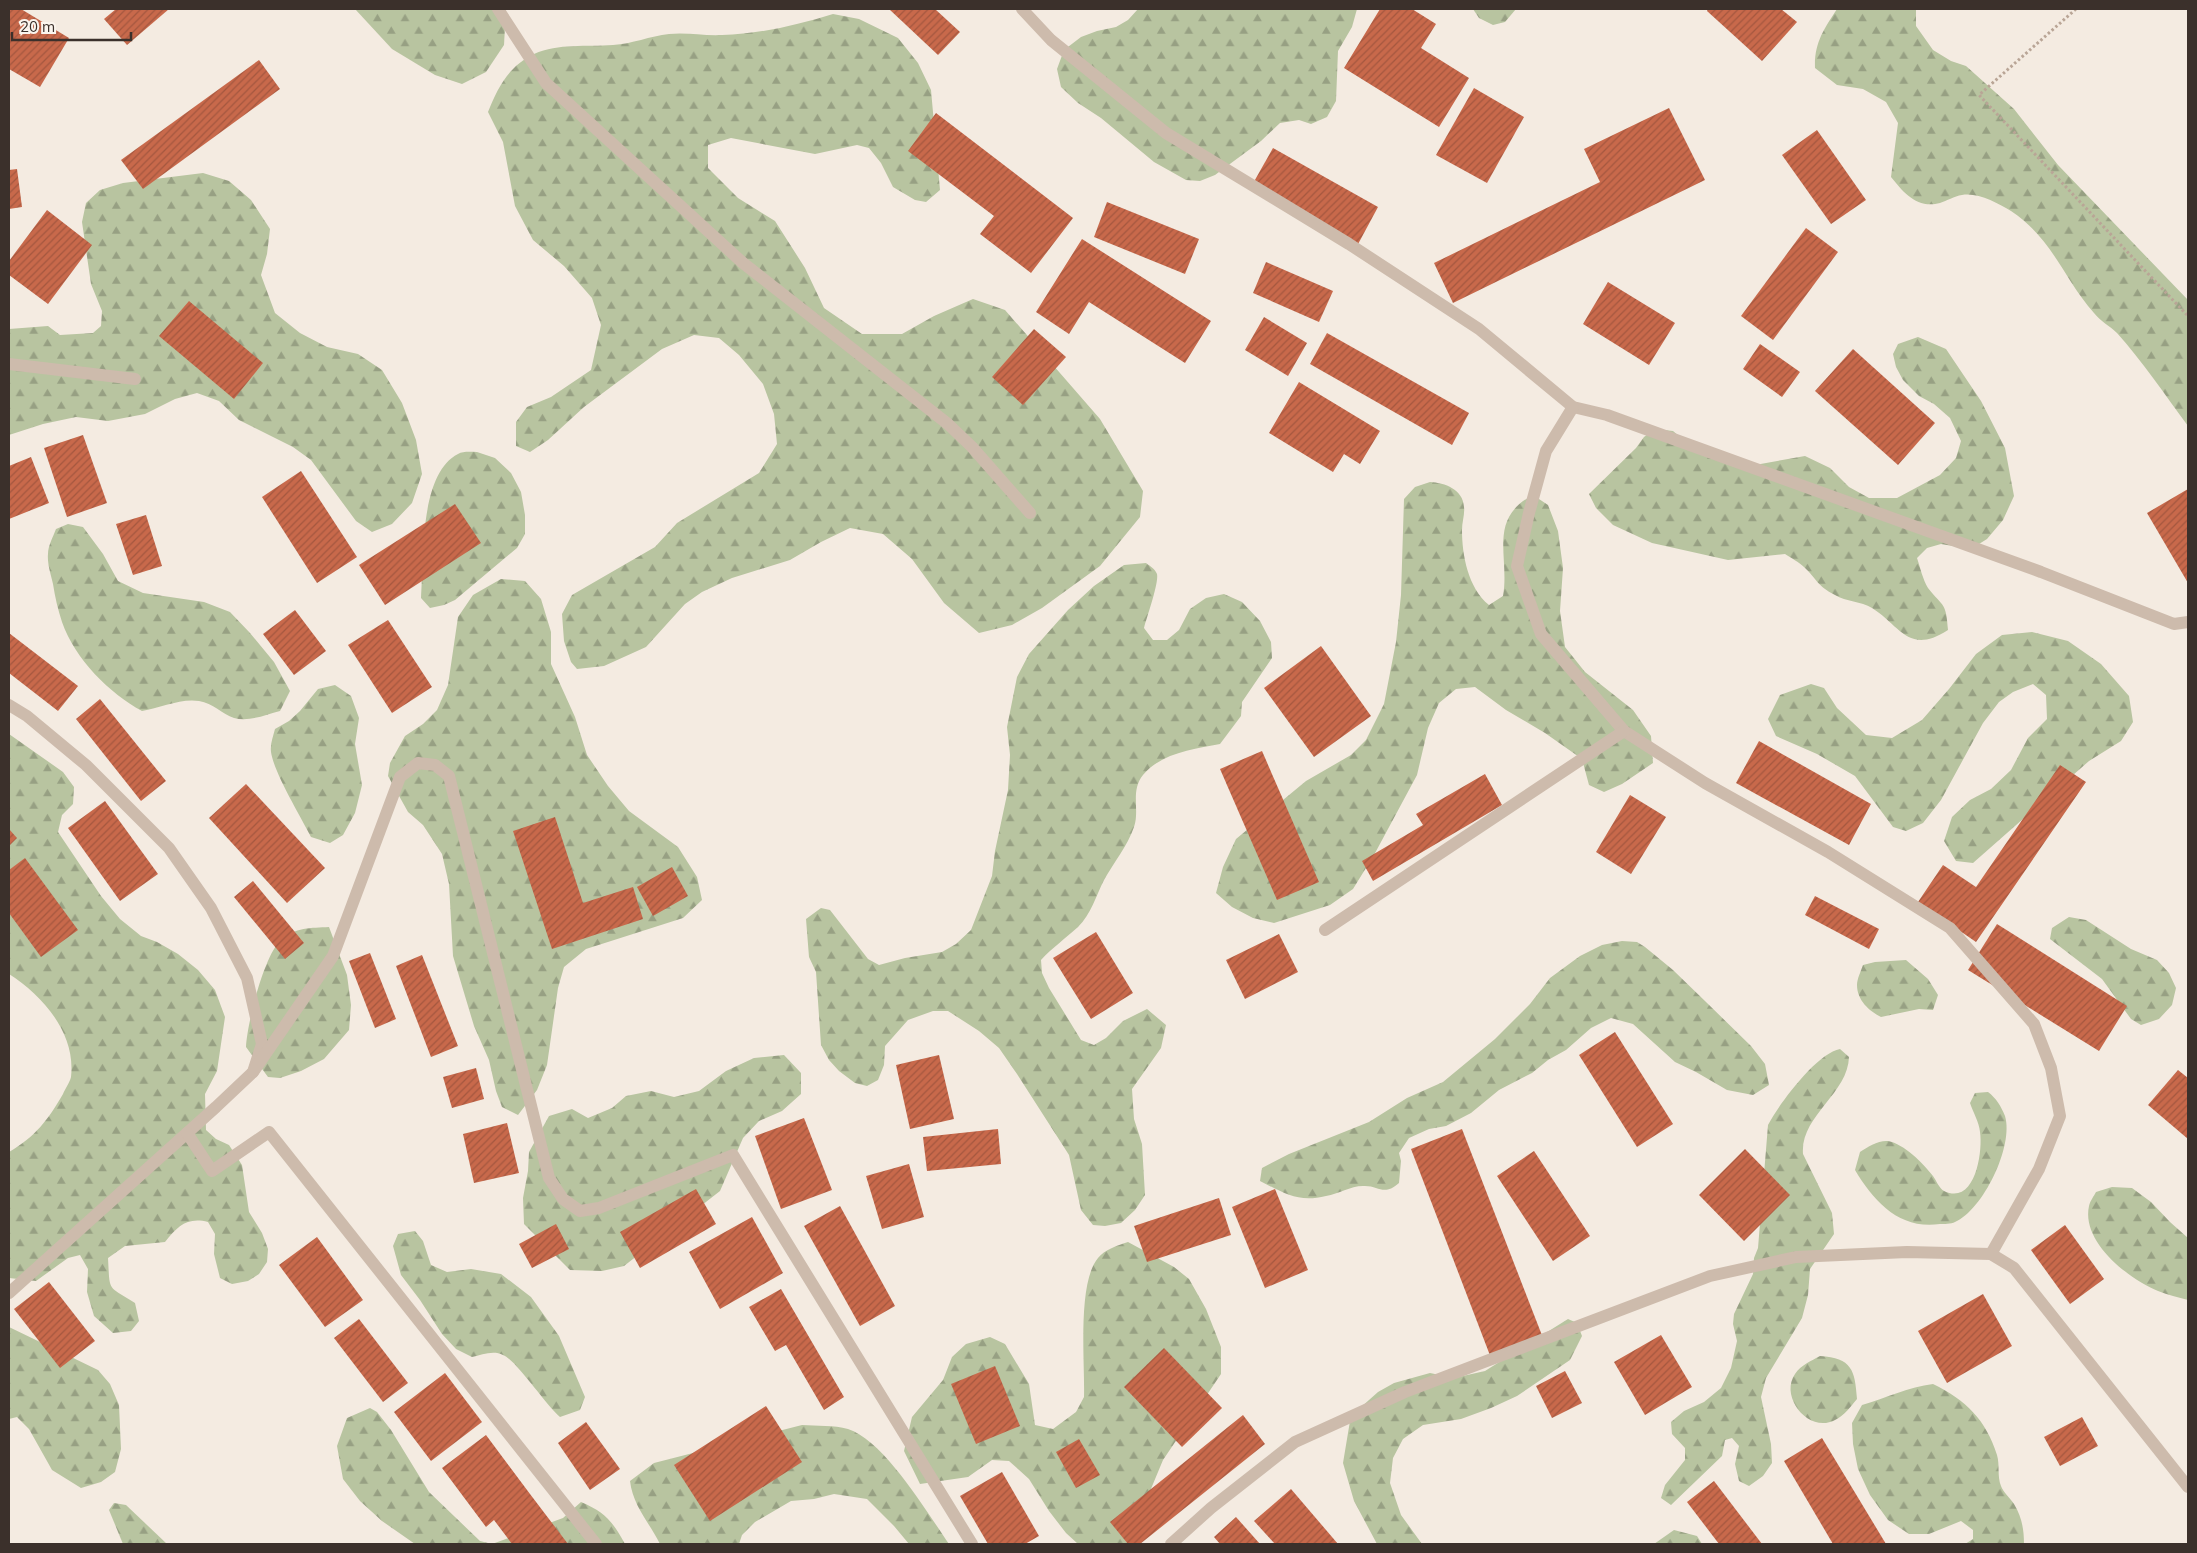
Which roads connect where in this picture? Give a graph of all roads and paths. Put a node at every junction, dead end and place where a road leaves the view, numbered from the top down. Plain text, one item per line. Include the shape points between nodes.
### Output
1 (498, 9) edge
2 (1022, 9) edge
3 (2076, 9) edge
4 (2188, 316) edge
5 (9, 364) edge
6 (135, 379) dead end
7 (1573, 407) junction
8 (1030, 513) dead end
9 (2188, 622) edge
10 (9, 705) edge
11 (1624, 731) junction
12 (1325, 930) dead end
13 (253, 1072) junction
14 (187, 1133) junction
15 (1992, 1254) junction
16 (9, 1293) edge
17 (2188, 1487) edge
18 (596, 1544) edge
19 (972, 1544) edge
20 (1171, 1544) edge

1 - 8 lane via 546,83 743,263 948,424
2 - 7 lane via 1051,40 1166,133 1349,244 1480,329
3 - 4 path via 1979,95
5 - 6 lane
7 - 9 lane via 1616,418 2023,565 2174,624
7 - 11 lane via 1546,451 1517,566 1542,634
10 - 13 lane via 86,765 169,848 210,908 247,978 262,1044
11 - 12 lane
11 - 15 lane via 1705,783 1828,852 1950,928 2034,1024 2051,1068 2060,1116 2038,1169
13 - 14 lane
13 - 19 lane via 333,956 400,777 418,763 435,765 449,776 549,1178 563,1199 580,1212 599,1208 733,1155
14 - 16 lane
14 - 18 lane via 212,1171 269,1132
15 - 17 lane via 2014,1268
15 - 20 lane via 1907,1252 1796,1257 1710,1276 1405,1392 1294,1442

